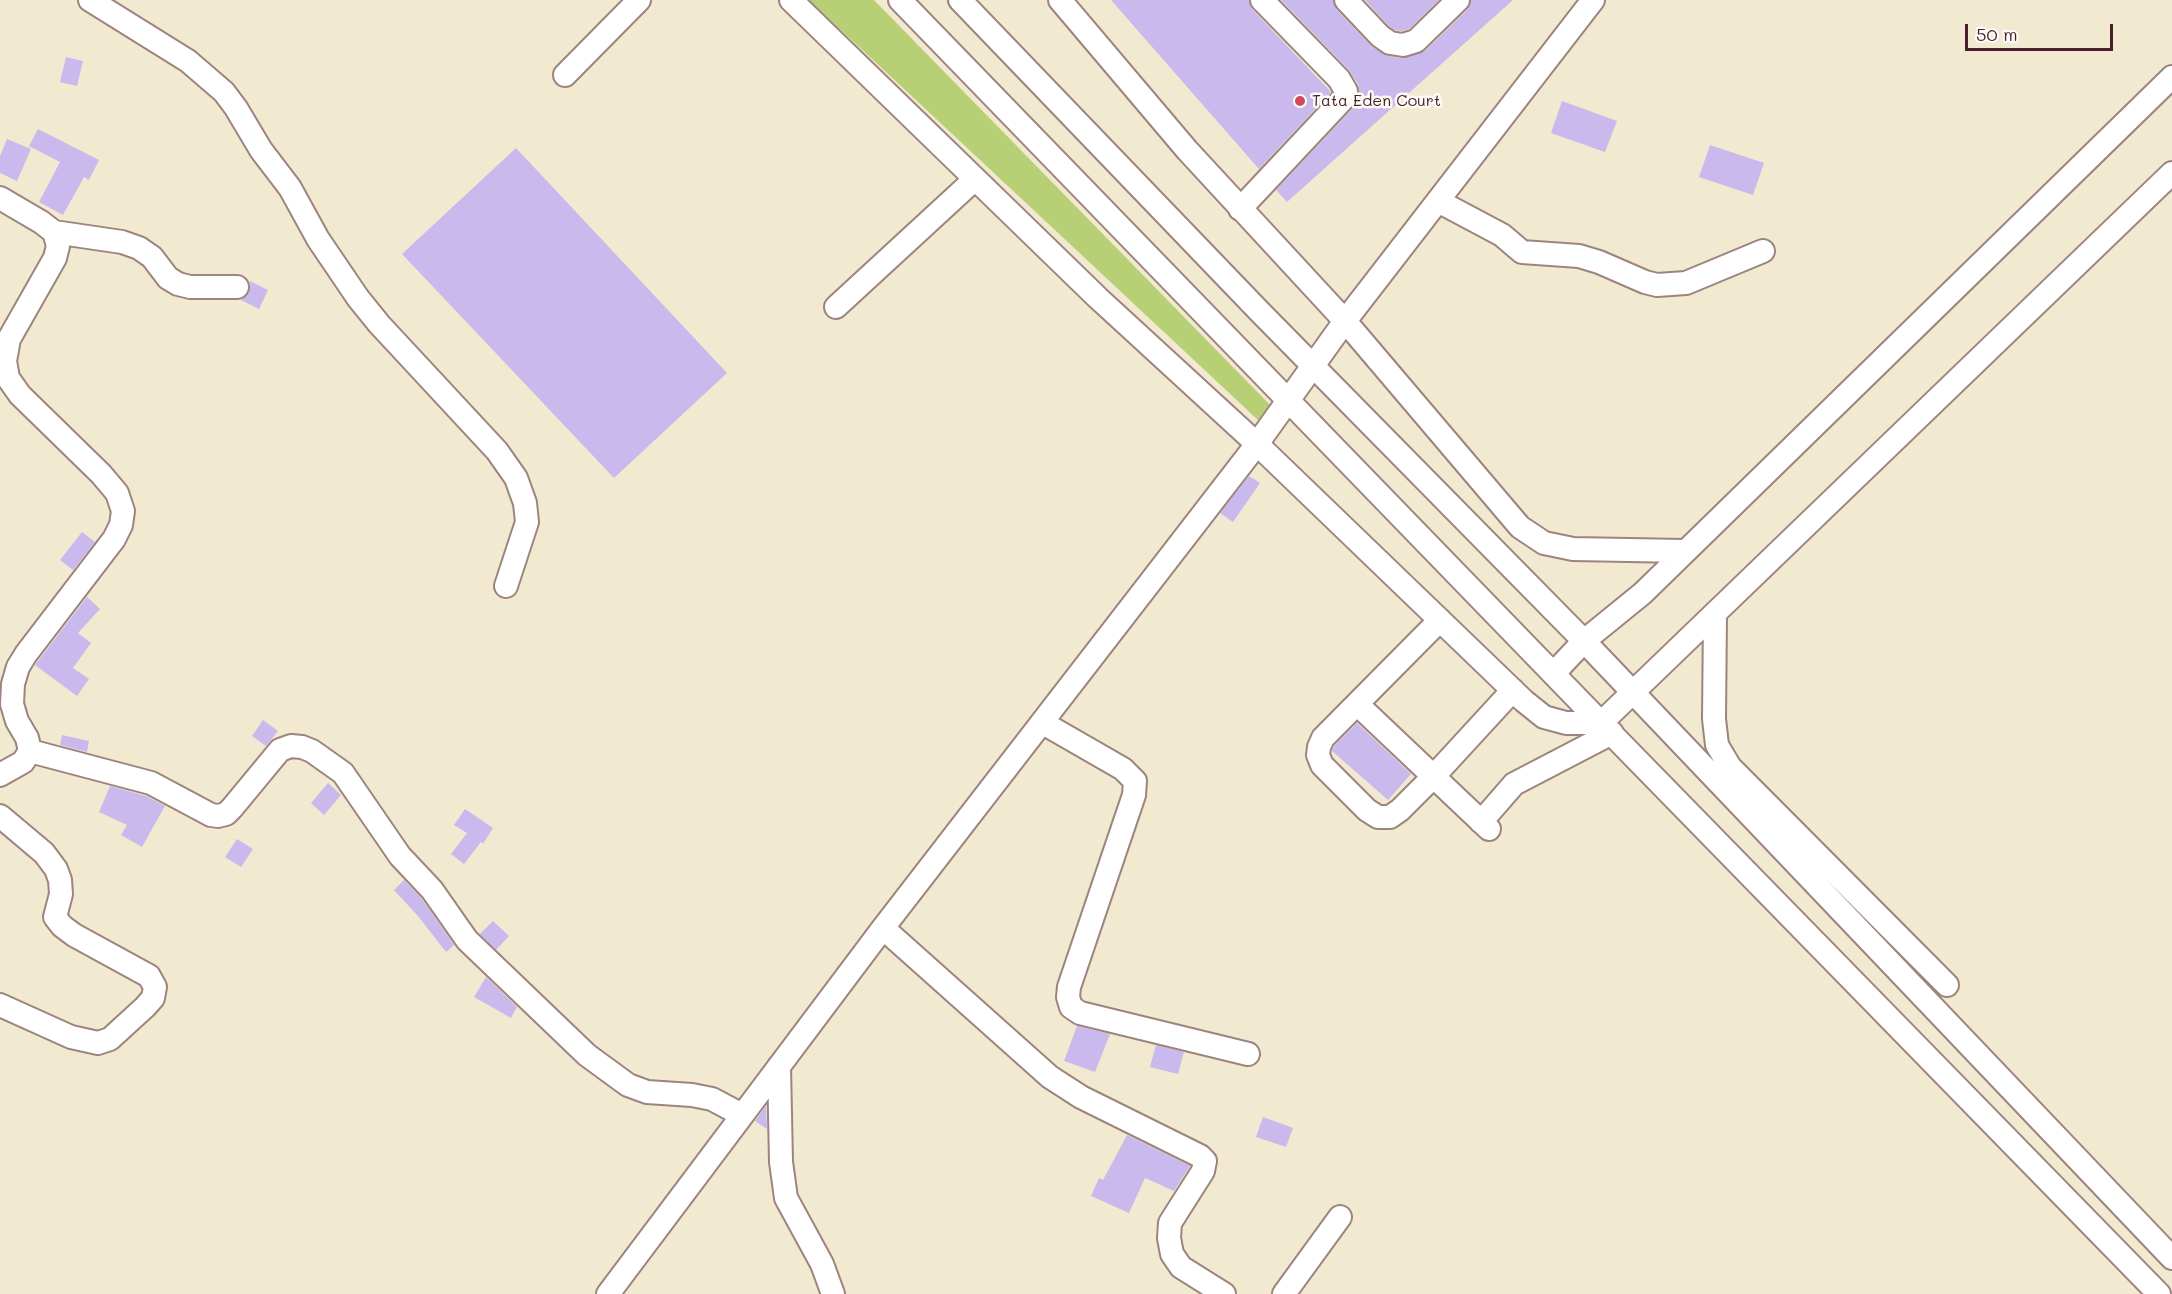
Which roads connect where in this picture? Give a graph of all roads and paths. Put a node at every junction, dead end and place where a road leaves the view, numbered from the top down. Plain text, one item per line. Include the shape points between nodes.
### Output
1 (90, 0) edge
2 (639, 0) edge
3 (791, 0) edge
4 (900, 0) edge
5 (960, 0) edge
6 (1060, 0) edge
7 (1263, 0) edge
8 (1346, 0) edge
9 (1458, 0) edge
10 (1593, 0) edge
11 (565, 75) dead end
12 (2172, 77) edge
13 (2172, 173) edge
14 (975, 178) junction
15 (0, 198) edge
16 (1438, 201) junction
17 (1240, 209) junction
18 (54, 232) junction
19 (1763, 251) dead end
20 (237, 287) dead end
21 (836, 308) dead end
22 (1345, 321) junction
23 (4, 340) edge
24 (1314, 365) junction
25 (1289, 402) junction
26 (1257, 444) junction
27 (1684, 551) junction
28 (506, 586) dead end
29 (1715, 615) junction
30 (1440, 620) junction
31 (1584, 641) junction
32 (1554, 673) junction
33 (1513, 690) junction
34 (1633, 692) junction
35 (1357, 704) junction
36 (1043, 723) junction
37 (1606, 728) junction
38 (30, 751) junction
39 (0, 775) edge
40 (1433, 777) junction
41 (0, 816) edge
42 (883, 928) junction
43 (1947, 985) dead end
44 (0, 1005) edge
45 (1248, 1054) dead end
46 (779, 1066) junction
47 (742, 1115) junction
48 (1340, 1217) dead end
49 (2172, 1258) edge
50 (608, 1294) edge
51 (833, 1294) edge
52 (1224, 1294) edge
53 (1284, 1294) edge
54 (2159, 1294) edge

1 - 28 street via 188,62 224,92 358,298 497,451 516,478 527,522
2 - 11 street
3 - 14 street
4 - 25 street
5 - 24 street
6 - 17 street
7 - 17 street via 1340,79 1346,91 1345,97
8 - 9 street via 1380,36 1403,45 1416,41
10 - 16 street
12 - 27 street
13 - 29 street
14 - 21 street
14 - 26 street
15 - 18 street
16 - 19 street via 1502,236 1522,252 1579,256 1657,285 1686,284
16 - 22 street
17 - 22 street
18 - 20 street via 139,248 178,284
18 - 23 street via 58,246 55,258
22 - 24 street
22 - 27 street via 1520,527 1544,543 1573,549
23 - 38 street via 8,378 20,395 101,474 117,493 123,511 114,539 18,667 12,704
24 - 25 street
24 - 31 street
25 - 26 street
25 - 32 street
26 - 30 street
26 - 36 street
27 - 31 street via 1643,593
29 - 34 street
29 - 43 street via 1714,719 1717,745 1730,767
30 - 33 street
30 - 35 street
31 - 32 street
31 - 34 street
32 - 37 street
33 - 37 street via 1544,717
33 - 40 street
34 - 37 street
34 - 49 street
35 - 40 street
35 - 40 street via 1323,738 1318,755 1322,765 1367,810 1378,817 1390,817
36 - 42 street
36 - 45 street via 1123,769 1135,781 1134,795 1069,987 1071,1007 1080,1013
37 - 40 street via 1514,784 1485,825
37 - 54 street
38 - 39 street via 23,762
38 - 47 street via 151,783 218,816 232,808 280,750 291,746 312,751 343,772 400,856 432,890 466,940 587,1055 628,1085 647,1092 712,1100
41 - 44 street via 56,868 61,894 54,917 62,926 149,976 155,987 153,998 145,1007 110,1039 98,1043 71,1037
42 - 46 street
42 - 52 street via 1050,1077 1081,1098 1205,1161 1170,1223 1169,1238 1172,1254 1181,1267
46 - 47 street
46 - 51 street via 786,1198 822,1264
47 - 50 street
48 - 53 street

